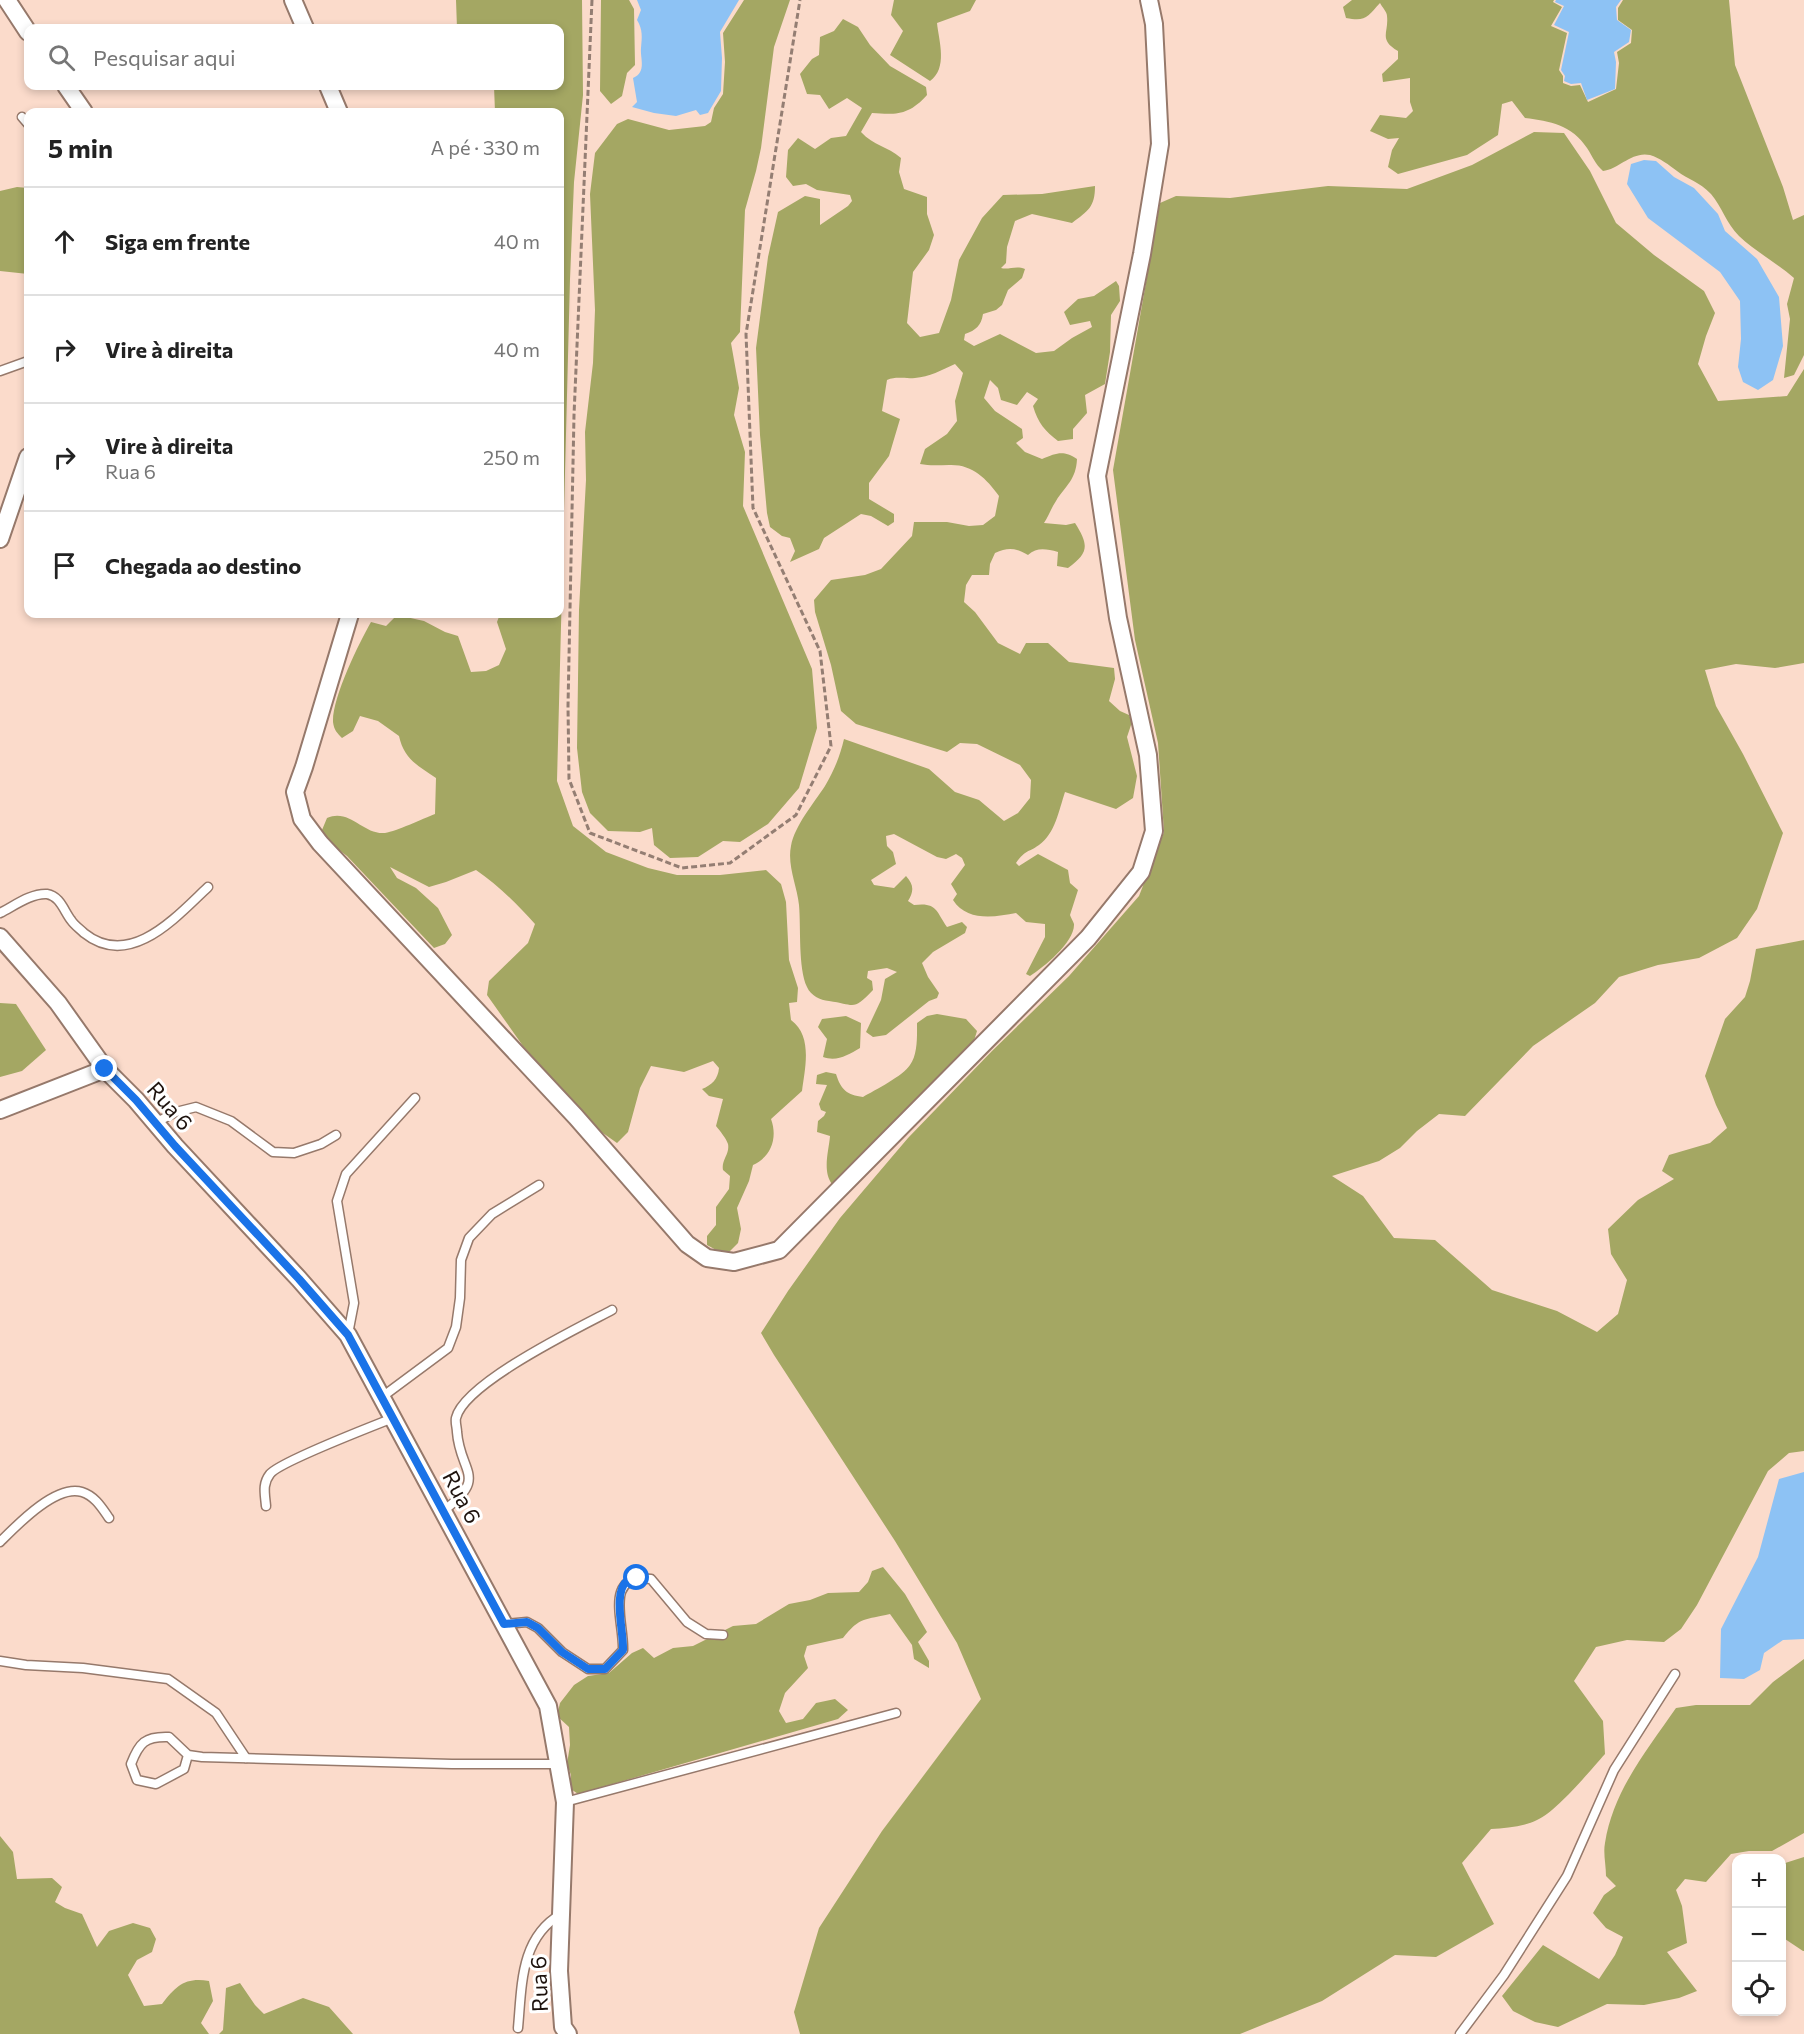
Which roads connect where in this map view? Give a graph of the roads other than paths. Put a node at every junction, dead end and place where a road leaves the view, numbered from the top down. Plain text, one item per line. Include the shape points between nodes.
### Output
1 (7, 0) edge
2 (293, 0) edge
3 (1149, 0) edge
4 (303, 24) edge
5 (24, 26) edge
6 (69, 90) edge
7 (330, 90) edge
8 (81, 108) edge
9 (337, 108) edge
10 (24, 362) edge
11 (0, 371) edge
12 (24, 469) edge
13 (0, 538) edge
14 (349, 618) edge
15 (208, 886) dead end
16 (0, 913) edge
17 (0, 937) edge
18 (105, 1069) junction
19 (415, 1098) dead end
20 (0, 1110) edge
21 (155, 1123) junction
22 (336, 1135) dead end
23 (539, 1185) dead end
24 (612, 1310) dead end
25 (348, 1335) junction
26 (382, 1397) junction
27 (393, 1417) junction
28 (266, 1506) dead end
29 (443, 1511) junction
30 (109, 1518) dead end
31 (0, 1542) edge
32 (504, 1624) junction
33 (723, 1635) dead end
34 (0, 1662) edge
35 (1675, 1674) dead end
36 (896, 1713) dead end
37 (188, 1755) junction
38 (246, 1758) junction
39 (558, 1764) junction
40 (565, 1803) junction
41 (561, 1914) junction
42 (518, 2028) dead end
43 (568, 2034) edge
44 (1460, 2034) edge

1 - 5 street
2 - 4 street
3 - 14 street via 1154,24 1160,144 1097,476 1118,618 1148,755 1154,831 1141,872 1088,938 779,1250 734,1262 707,1258 687,1244 302,819 295,792
6 - 8 street
7 - 9 street
10 - 11 lane
12 - 13 street
15 - 16 lane via 154,935 120,946 97,943 71,922 60,902 49,894 34,895
17 - 18 street, Rua 6 via 58,1003
18 - 20 street
18 - 21 street, Rua 6
19 - 25 lane via 346,1174 338,1201 354,1303
21 - 22 lane via 196,1107 231,1121 273,1152 283,1153 321,1144
21 - 25 street, Rua 6
23 - 26 lane via 492,1214 469,1238 461,1260 456,1327 447,1348
24 - 29 lane via 518,1362 467,1398 456,1418 469,1484 461,1498
25 - 26 street, Rua 6
26 - 27 street, Rua 6
27 - 28 lane via 271,1473 264,1486
27 - 29 street, Rua 6
29 - 32 street, Rua 6
30 - 31 lane via 94,1498 81,1491 66,1492 43,1503
32 - 33 lane via 527,1622 588,1669 605,1669 623,1650 619,1606 622,1588 627,1581 637,1578 651,1579 687,1622 706,1634
32 - 39 street, Rua 6 via 548,1706
34 - 38 lane via 168,1679 216,1713
35 - 44 lane via 1614,1770 1567,1876 1504,1975
36 - 40 lane
37 - 37 lane via 169,1737 154,1736 138,1746 131,1764 137,1780 156,1784 184,1769
37 - 38 lane
38 - 39 lane
39 - 40 street, Rua 6
40 - 41 street, Rua 6
41 - 42 lane via 538,1933 526,1962
41 - 43 street, Rua 6 via 560,1983 563,2027

